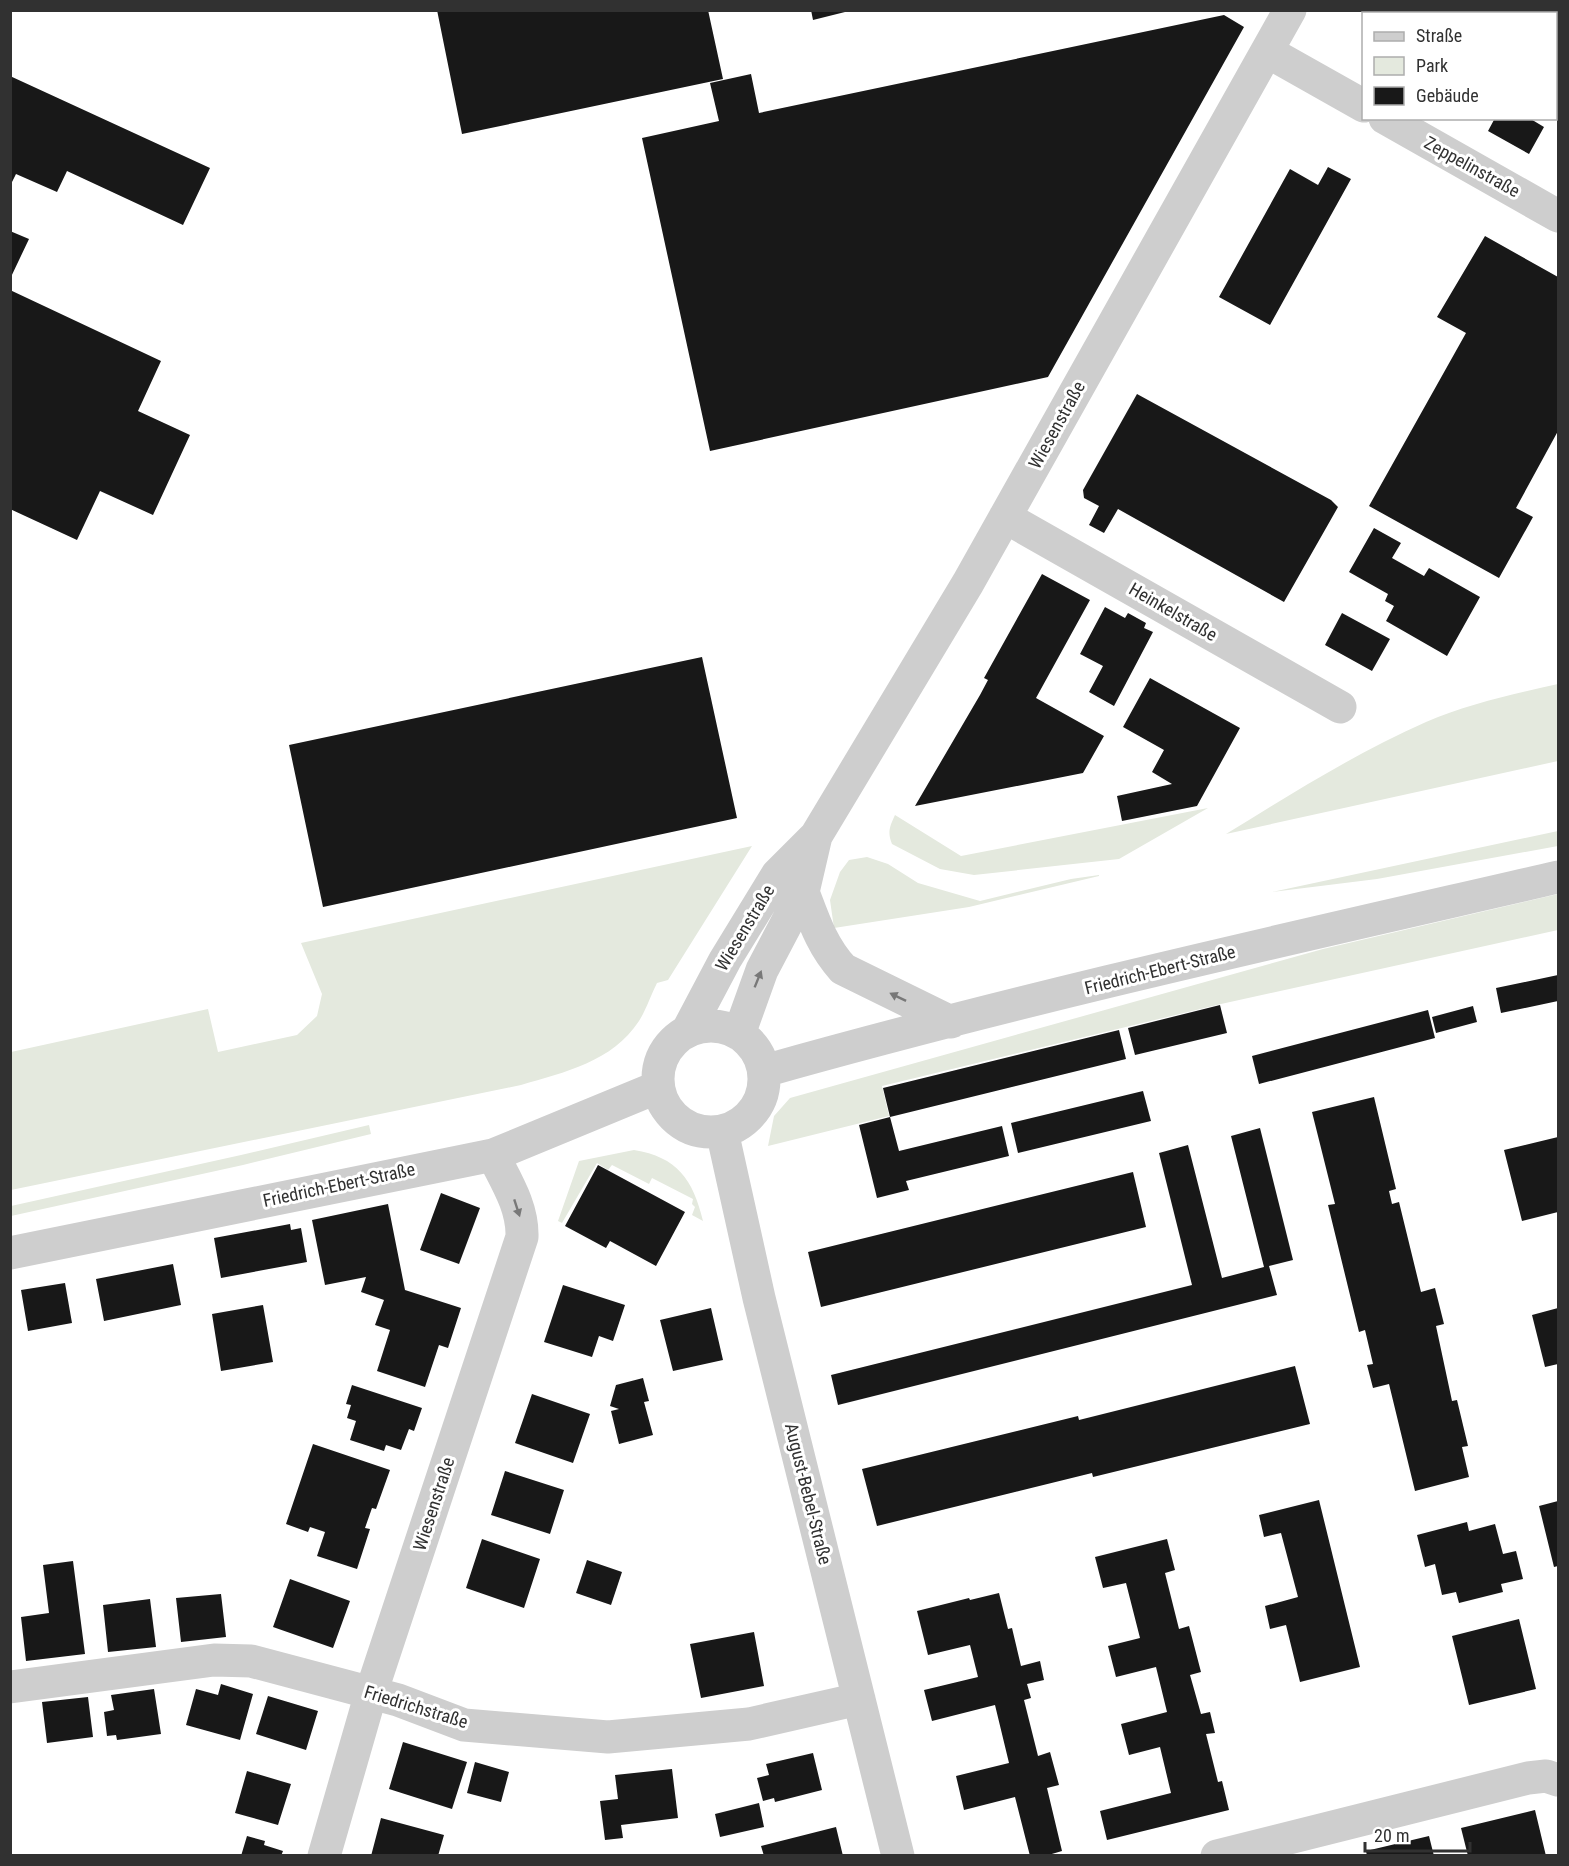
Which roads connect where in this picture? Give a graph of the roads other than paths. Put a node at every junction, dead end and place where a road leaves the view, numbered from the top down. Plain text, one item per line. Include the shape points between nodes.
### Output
1 (1290, 10) edge
2 (1268, 52) junction
3 (1362, 105) edge
4 (1389, 120) edge
5 (1558, 216) edge
6 (1005, 517) junction
7 (1340, 707) dead end
8 (816, 836) junction
9 (1558, 877) edge
10 (803, 891) junction
11 (951, 1022) junction
12 (688, 1030) junction
13 (739, 1034) junction
14 (764, 1071) junction
15 (658, 1087) junction
16 (722, 1131) junction
17 (493, 1155) junction
18 (10, 1253) edge
19 (10, 1687) edge
20 (371, 1693) junction
21 (859, 1699) junction
22 (1558, 1780) edge
23 (324, 1856) edge
24 (898, 1856) edge
25 (1217, 1856) edge

1 - 2 street, Wiesenstraße
2 - 3 street
2 - 6 street, Wiesenstraße
4 - 5 street, Zeppelinstraße
6 - 7 street, Heinkelstraße
6 - 8 street, Wiesenstraße
8 - 10 street, Wiesenstraße
8 - 12 street, Wiesenstraße via 777,875
9 - 11 street, Friedrich-Ebert-Straße
11 -> 10 street via 843,969 820,939
13 -> 10 street, Wiesenstraße via 762,970
11 - 14 street, Friedrich-Ebert-Straße
12 - 13 street via 716,1026
12 - 15 street via 663,1054
13 - 14 street via 752,1045
14 - 16 street via 761,1098 755,1110 735,1127
15 - 16 street via 663,1104 674,1118 704,1132
15 - 17 street, Friedrich-Ebert-Straße
16 - 21 street, August-Bebel-Straße via 759,1298
17 - 18 street, Friedrich-Ebert-Straße
17 -> 20 street, Wiesenstraße via 512,1192 522,1237
19 - 20 street, Friedrichstraße via 214,1660 251,1662
20 - 21 street, Friedrichstraße via 464,1725 608,1737 749,1724
20 - 23 street, Wiesenstraße
21 - 24 street, August-Bebel-Straße
22 - 25 street via 1546,1776 1528,1778

